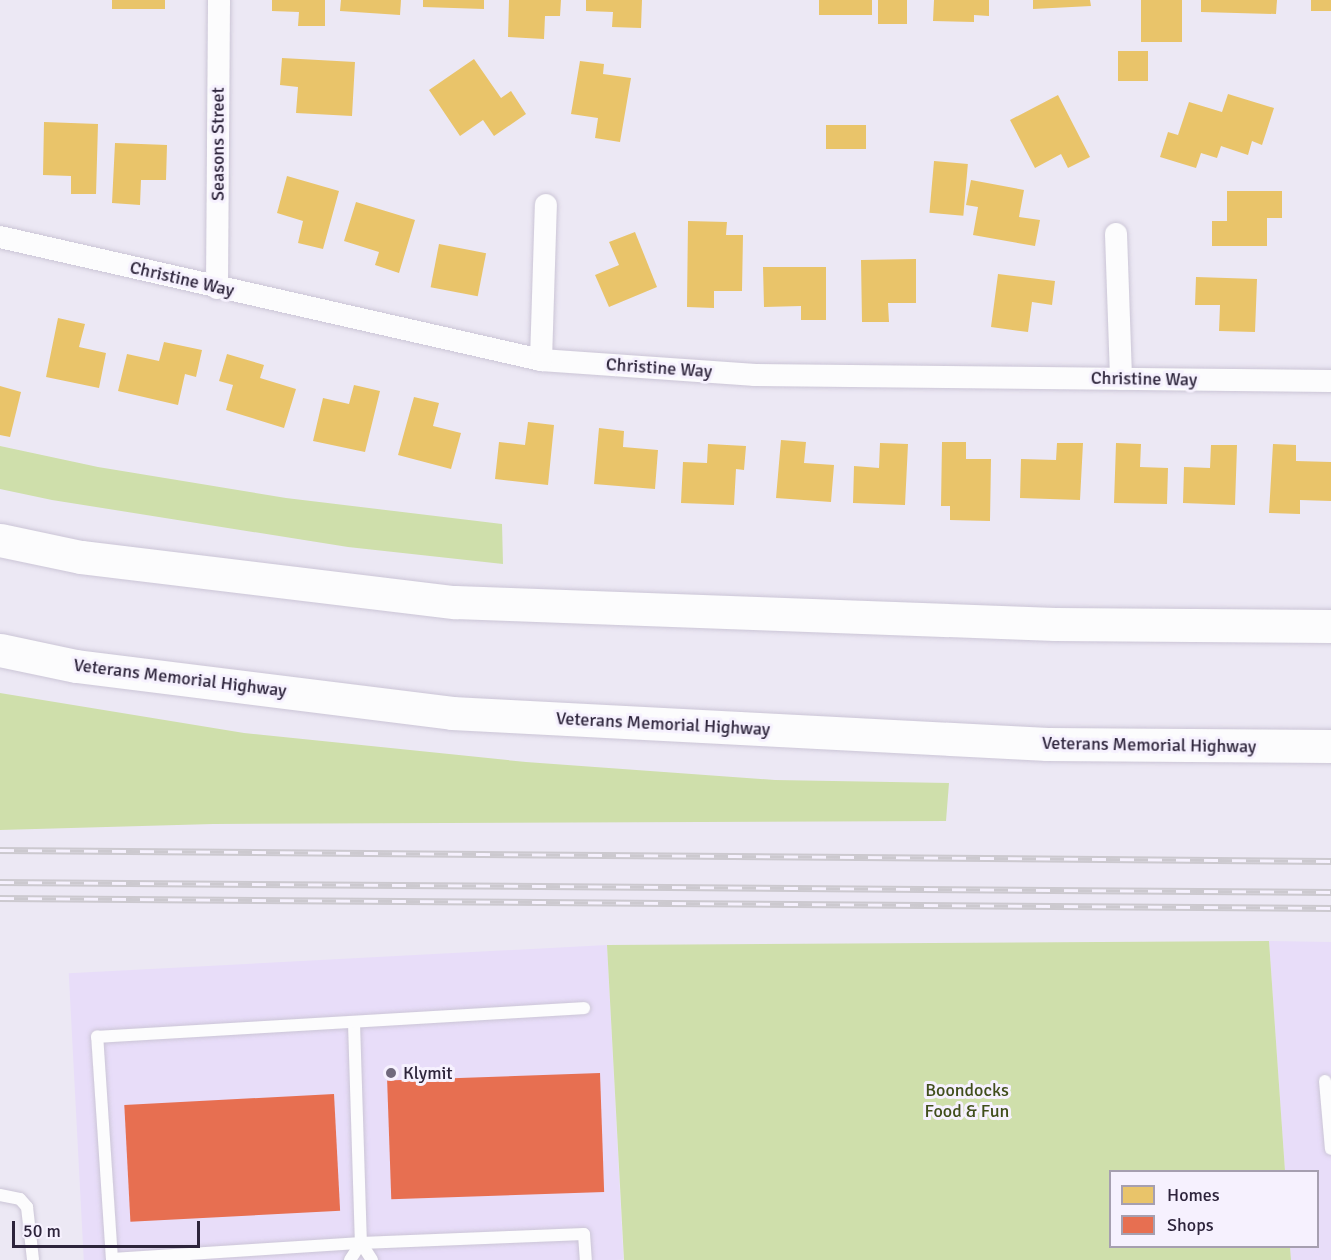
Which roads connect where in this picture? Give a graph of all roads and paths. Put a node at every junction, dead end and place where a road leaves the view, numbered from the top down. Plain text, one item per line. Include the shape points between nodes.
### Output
1 (219, 0) edge
2 (546, 205) dead end
3 (1116, 234) dead end
4 (0, 237) edge
5 (217, 288) junction
6 (541, 360) junction
7 (1121, 379) junction
8 (1331, 381) edge
9 (0, 540) edge
10 (1331, 626) edge
11 (0, 650) edge
12 (1331, 746) edge
13 (584, 1008) dead end
14 (354, 1023) junction
15 (1325, 1081) dead end
16 (1331, 1149) edge
17 (0, 1195) edge
18 (361, 1243) junction
19 (33, 1260) edge
20 (112, 1260) edge
21 (350, 1260) edge
22 (372, 1260) edge
23 (586, 1260) edge

1 - 5 street, Seasons Street
2 - 6 street
3 - 7 street
4 - 5 street, Christine Way
5 - 6 street, Christine Way
6 - 7 street, Christine Way via 755,375
7 - 8 street, Christine Way
9 - 10 highway via 81,557 455,602 1055,624
11 - 12 highway, Veterans Memorial Highway via 76,666 452,712 1047,744
13 - 14 lane
14 - 18 lane
14 - 20 lane via 97,1037
15 - 16 lane
17 - 19 lane via 20,1199 27,1207
18 - 20 lane
18 - 21 lane
18 - 22 lane
18 - 23 lane via 584,1234

